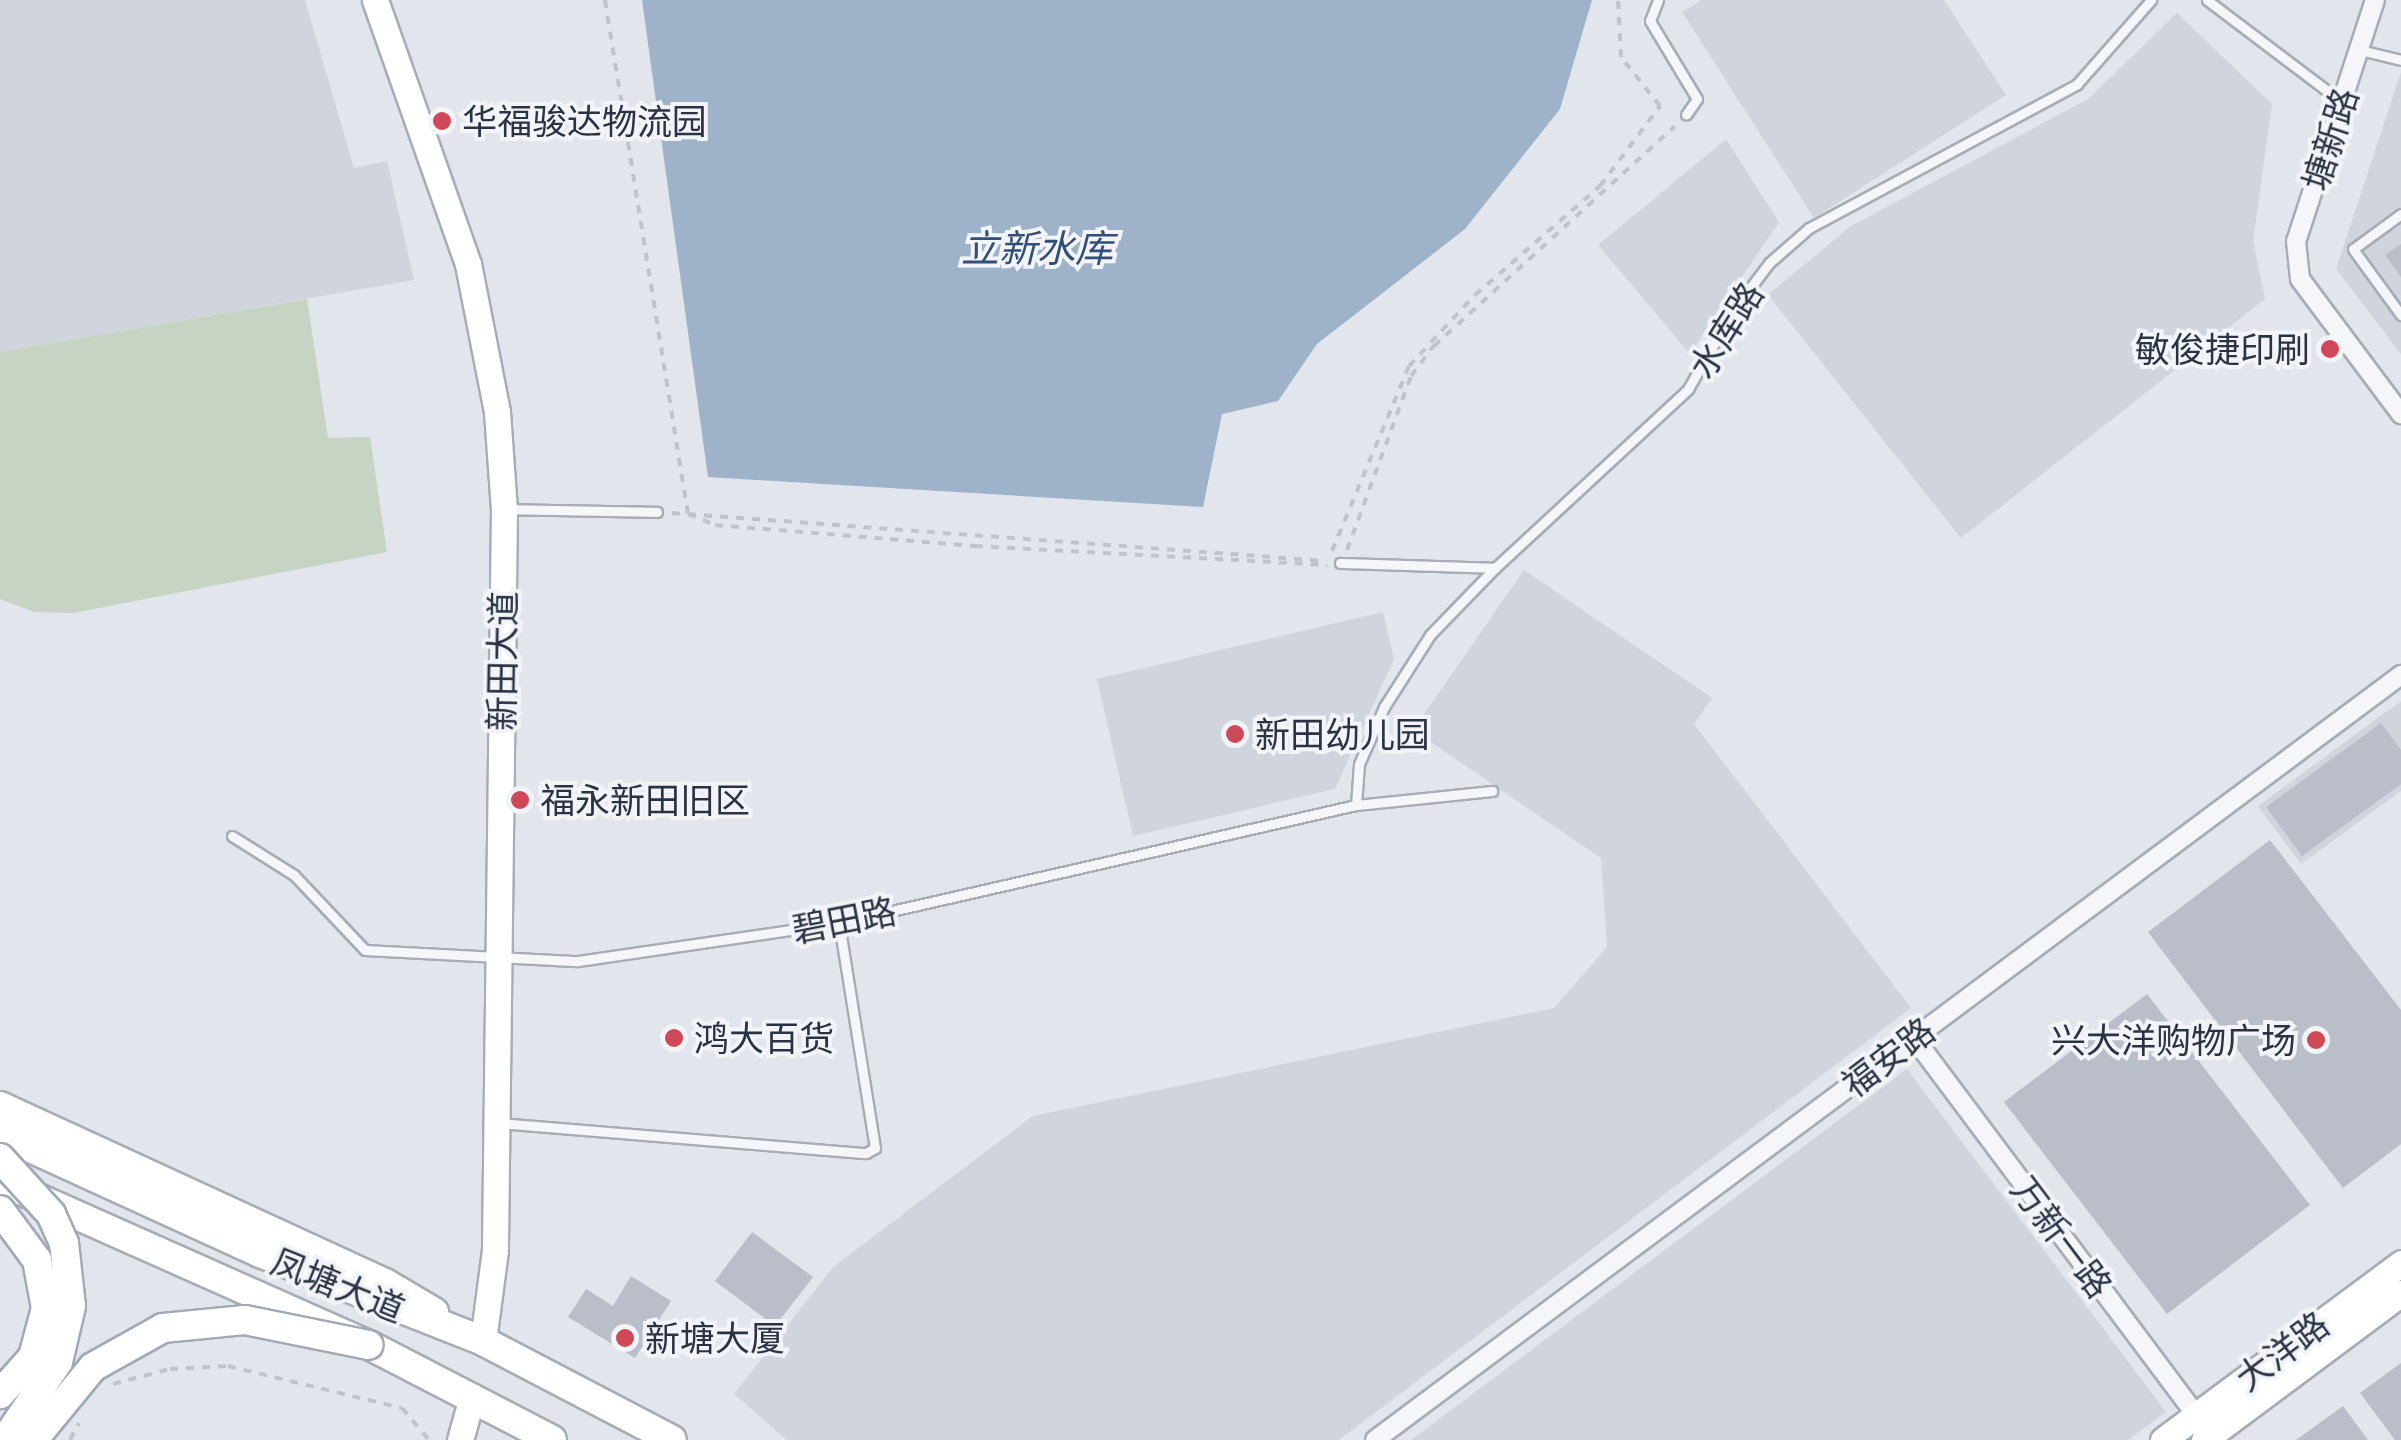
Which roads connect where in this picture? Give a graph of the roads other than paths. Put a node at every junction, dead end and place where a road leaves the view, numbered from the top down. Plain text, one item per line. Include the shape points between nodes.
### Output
1 (375, 0) edge
2 (1658, 0) edge
3 (2152, 0) edge
4 (2207, 0) edge
5 (2375, 0) edge
6 (2359, 50) junction
7 (2401, 60) edge
8 (2342, 102) junction
9 (1686, 115) road end
10 (2401, 214) edge
11 (2401, 315) edge
12 (2401, 414) edge
13 (504, 509) junction
14 (657, 512) road end
15 (1334, 562) road end
16 (1495, 568) junction
17 (2401, 675) edge
18 (1492, 791) dead end
19 (1356, 805) junction
20 (232, 836) dead end
21 (839, 923) junction
22 (498, 959) junction
23 (1914, 1038) junction
24 (0, 1106) edge
25 (496, 1123) junction
26 (0, 1134) edge
27 (0, 1158) edge
28 (0, 1181) edge
29 (0, 1210) edge
30 (2401, 1263) edge
31 (2401, 1293) edge
32 (455, 1328) junction
33 (483, 1341) junction
34 (369, 1345) junction
35 (0, 1394) edge
36 (472, 1397) junction
37 (2203, 1430) edge
38 (5, 1440) edge
39 (34, 1440) edge
40 (460, 1440) edge
41 (552, 1440) edge
42 (672, 1440) edge
43 (1375, 1440) edge
44 (2163, 1440) edge

1 - 13 street, 新田大道 via 484,325
2 - 9 lane via 1650,20 1697,99
3 - 16 lane, 水库路 via 2077,84 1809,228 1732,312 1688,389
4 - 8 lane
5 - 6 street, 塘新路
6 - 7 lane
6 - 8 street, 塘新路
8 - 12 street, 塘新路 via 2296,241 2300,279
10 - 11 lane via 2352,249
13 - 14 lane
13 - 22 street, 新田大道
15 - 16 lane
16 - 19 lane, 水库路 via 1430,635 1384,707 1360,764
17 - 23 street, 福安路
18 - 19 lane, 碧田路
19 - 21 lane, 碧田路
20 - 22 lane, 碧田路 via 294,875 365,950
21 - 22 lane, 碧田路 via 637,956
21 - 25 lane via 875,1148 866,1153
22 - 25 street, 新田大道
23 - 37 street, 万新一路
23 - 43 street, 福安路
24 - 32 main road via 384,1284
25 - 33 street, 新田大道 via 494,1278
26 - 32 main road, 凤塘大道 via 389,1309
27 - 38 main road, bridge via 51,1214 67,1258 71,1306 58,1362
28 - 34 main road, 凤塘大道, bridge
29 - 35 main road, bridge via 36,1260 46,1308 33,1357
30 - 37 street, 大洋路
31 - 37 street, 大洋路
32 - 33 main road, 凤塘大道
33 - 42 main road, 凤塘大道
34 - 36 main road, 凤塘大道
34 - 39 main road, bridge via 244,1320 163,1328 93,1367
36 - 40 street
36 - 41 main road, 凤塘大道
37 - 44 street, 大洋路

